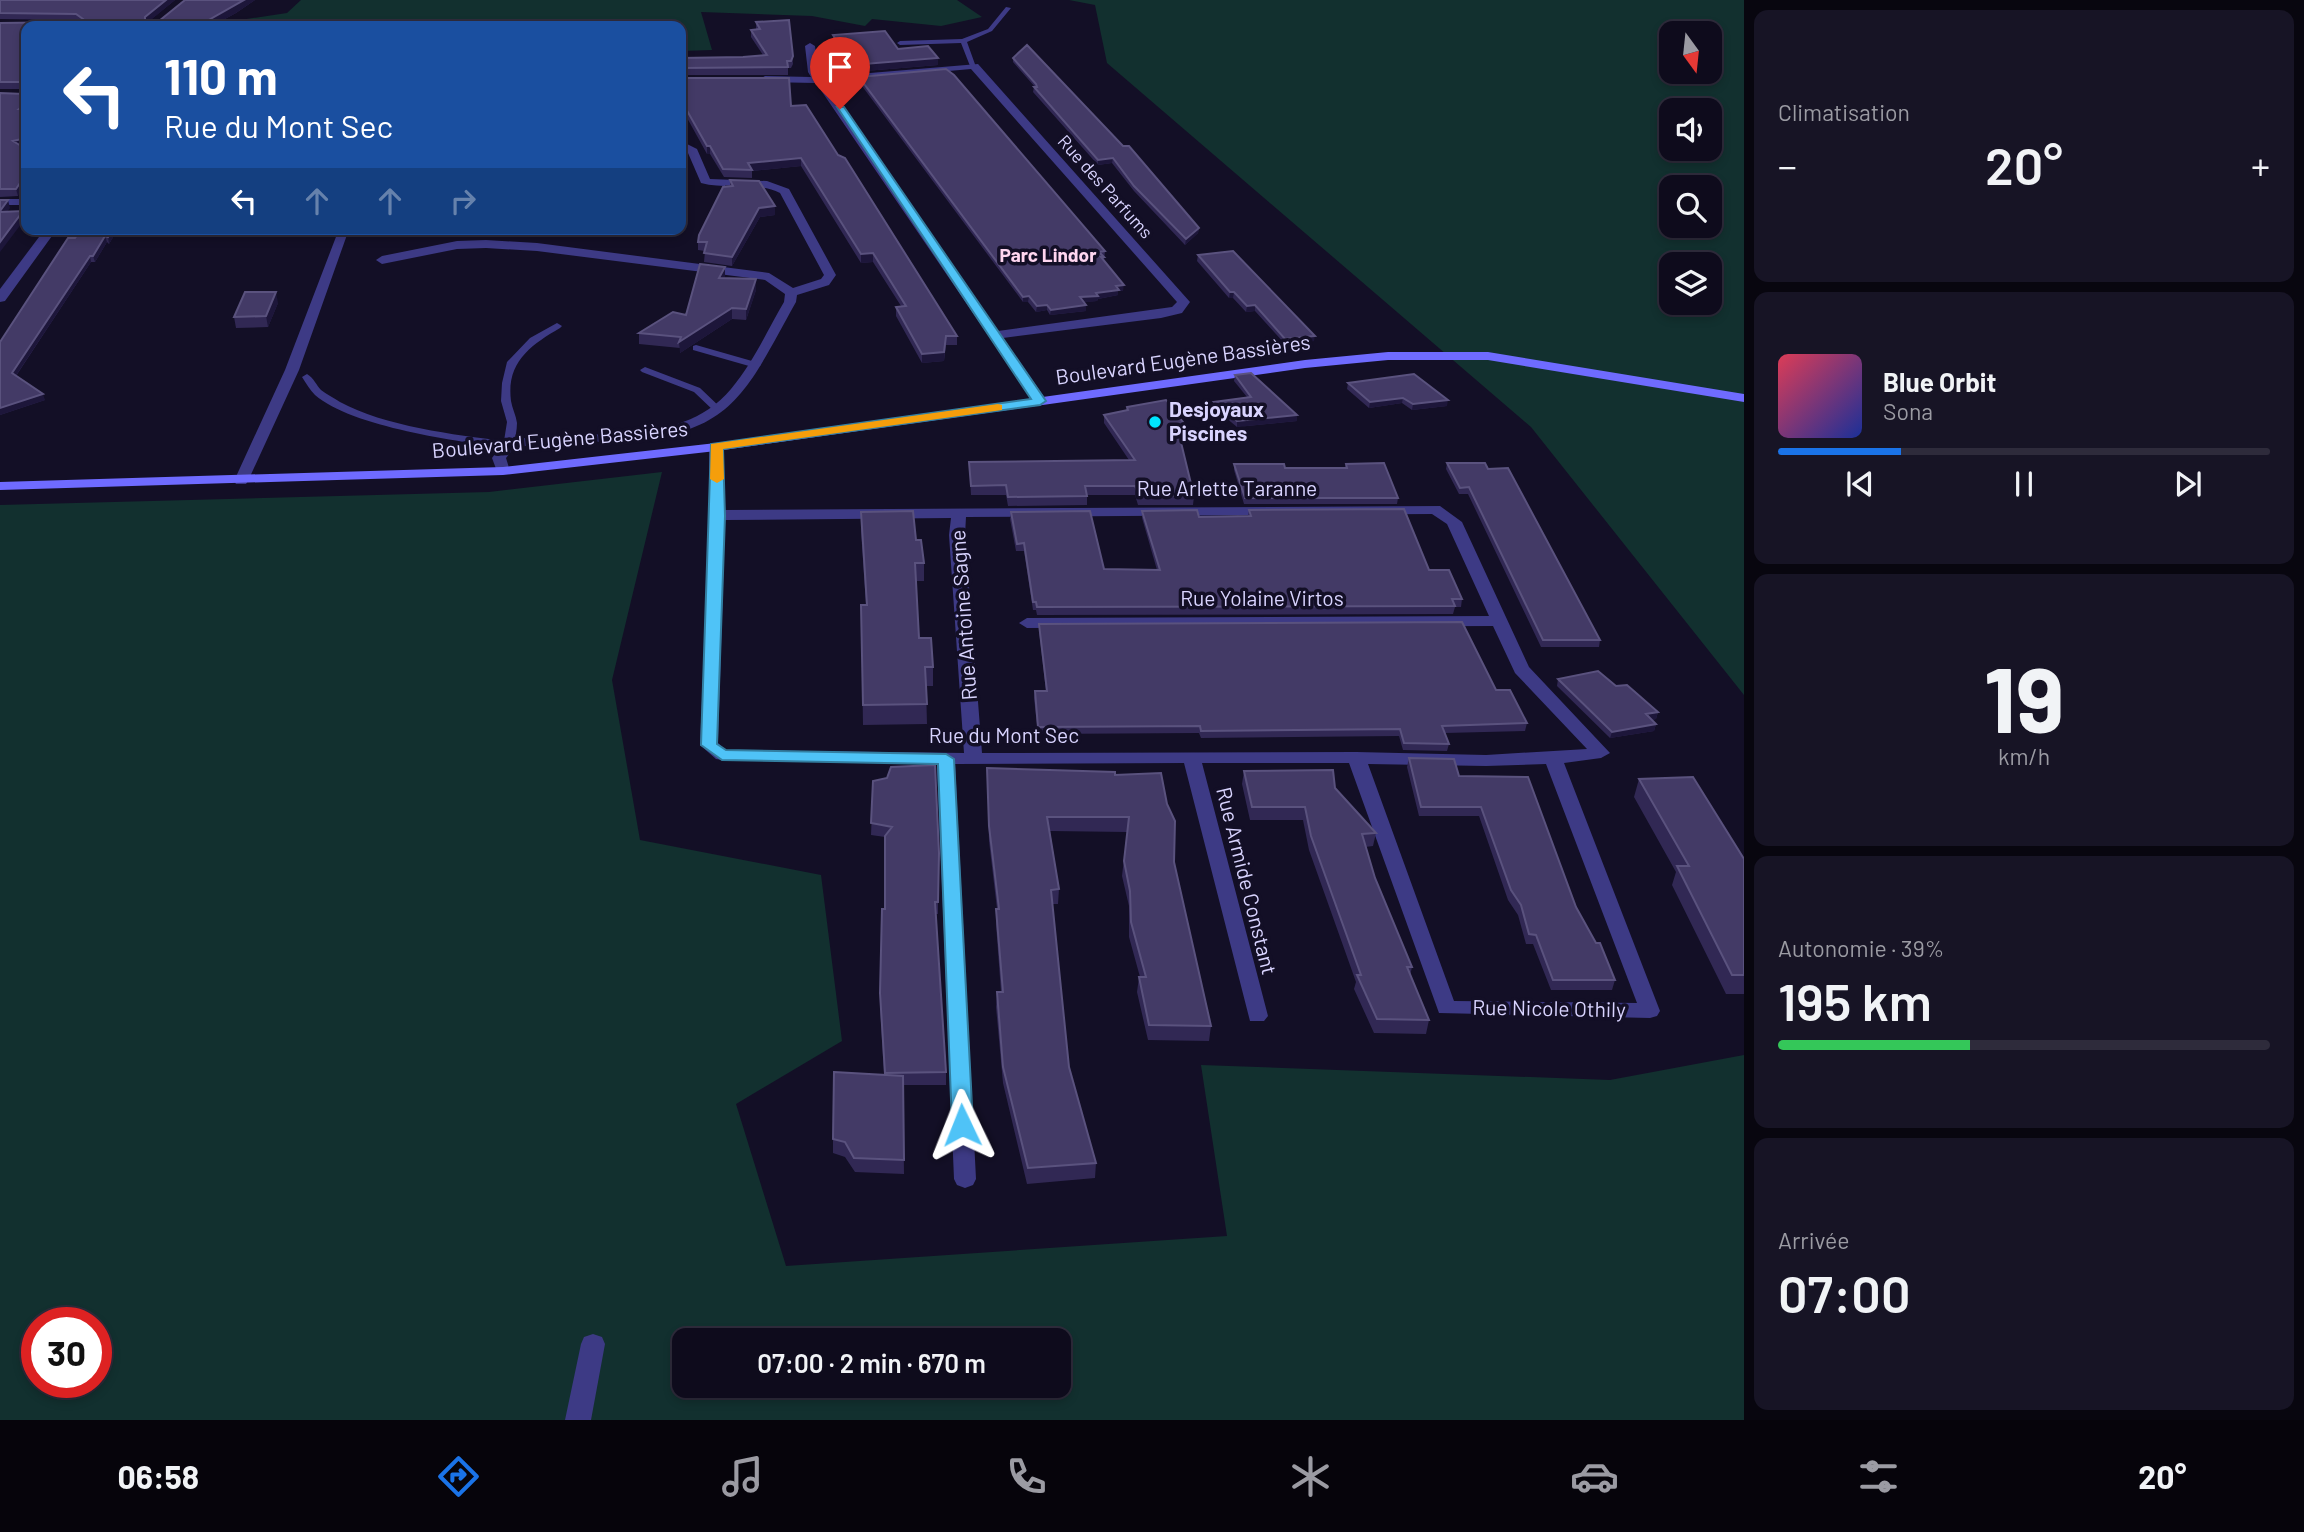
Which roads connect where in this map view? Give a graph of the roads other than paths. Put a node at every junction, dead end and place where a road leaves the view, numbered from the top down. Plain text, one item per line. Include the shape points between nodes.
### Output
1 (1008, 8) dead end
2 (963, 41) junction
3 (900, 43) dead end
4 (810, 46) dead end
5 (974, 66) junction
6 (756, 79) edge
7 (819, 80) junction
8 (686, 147) edge
9 (0, 202) edge
10 (21, 202) edge
11 (46, 235) edge
12 (341, 235) edge
13 (382, 260) dead end
14 (2, 291) edge
15 (792, 293) junction
16 (557, 326) dead end
17 (996, 335) junction
18 (696, 348) edge
19 (756, 365) junction
20 (645, 370) dead end
21 (307, 377) dead end
22 (1744, 398) edge
23 (1040, 401) junction
24 (717, 409) junction
25 (509, 445) junction
26 (716, 446) junction
27 (503, 471) junction
28 (241, 481) junction
29 (0, 486) edge
30 (959, 512) junction
31 (718, 516) junction
32 (1498, 621) junction
33 (1027, 623) dead end
34 (1601, 753) joint
35 (1356, 757) junction
36 (1192, 758) junction
37 (946, 759) junction
38 (973, 760) junction
39 (1554, 760) junction
40 (1257, 1016) dead end
41 (965, 1179) dead end
42 (593, 1344) dead end
43 (578, 1420) edge

1 - 2 lane via 987,32
2 - 3 lane
2 - 5 lane
4 - 7 street via 813,72
5 - 7 street
5 - 17 street, Rue des Parfums via 1184,302 1177,310 1161,314
6 - 7 street
7 - 17 street
8 - 15 street via 705,181 775,186 785,191 830,275 825,282
9 - 10 street
11 - 14 street
12 - 28 street via 292,370
13 - 15 street via 457,245 537,247 769,277
15 - 19 street
16 - 25 lane via 533,340 512,362 506,401 512,422
17 - 23 street
18 - 19 lane
19 - 24 street
20 - 24 lane via 697,390
21 - 25 lane via 314,391 375,419
22 - 23 street, Boulevard Eugène Bassières via 1488,356 1388,356
23 - 26 street, Boulevard Eugène Bassières
24 - 25 street via 707,418 667,430
25 - 27 street via 499,458
26 - 27 street, Boulevard Eugène Bassières
26 - 31 street, Rue du Mont Sec
27 - 28 street, Boulevard Eugène Bassières
28 - 29 street, Boulevard Eugène Bassières
30 - 31 street, Rue Arlette Taranne
30 - 32 street, Rue Arlette Taranne via 1435,509 1454,522
30 - 38 street, Rue Antoine Sagne
31 - 37 street, Rue du Mont Sec via 709,745 722,755
32 - 33 street, Rue Yolaine Virtos
32 - 34 street, Rue Arlette Taranne via 1521,669
34 - 39 street, Rue du Mont Sec
35 - 36 street, Rue du Mont Sec
35 - 39 street, Rue du Mont Sec
35 - 39 street, Rue Nicole Othily via 1446,1008 1650,1011
36 - 38 street, Rue du Mont Sec
36 - 40 street, Rue Armide Constant
37 - 38 street, Rue du Mont Sec
37 - 41 street
42 - 43 street

